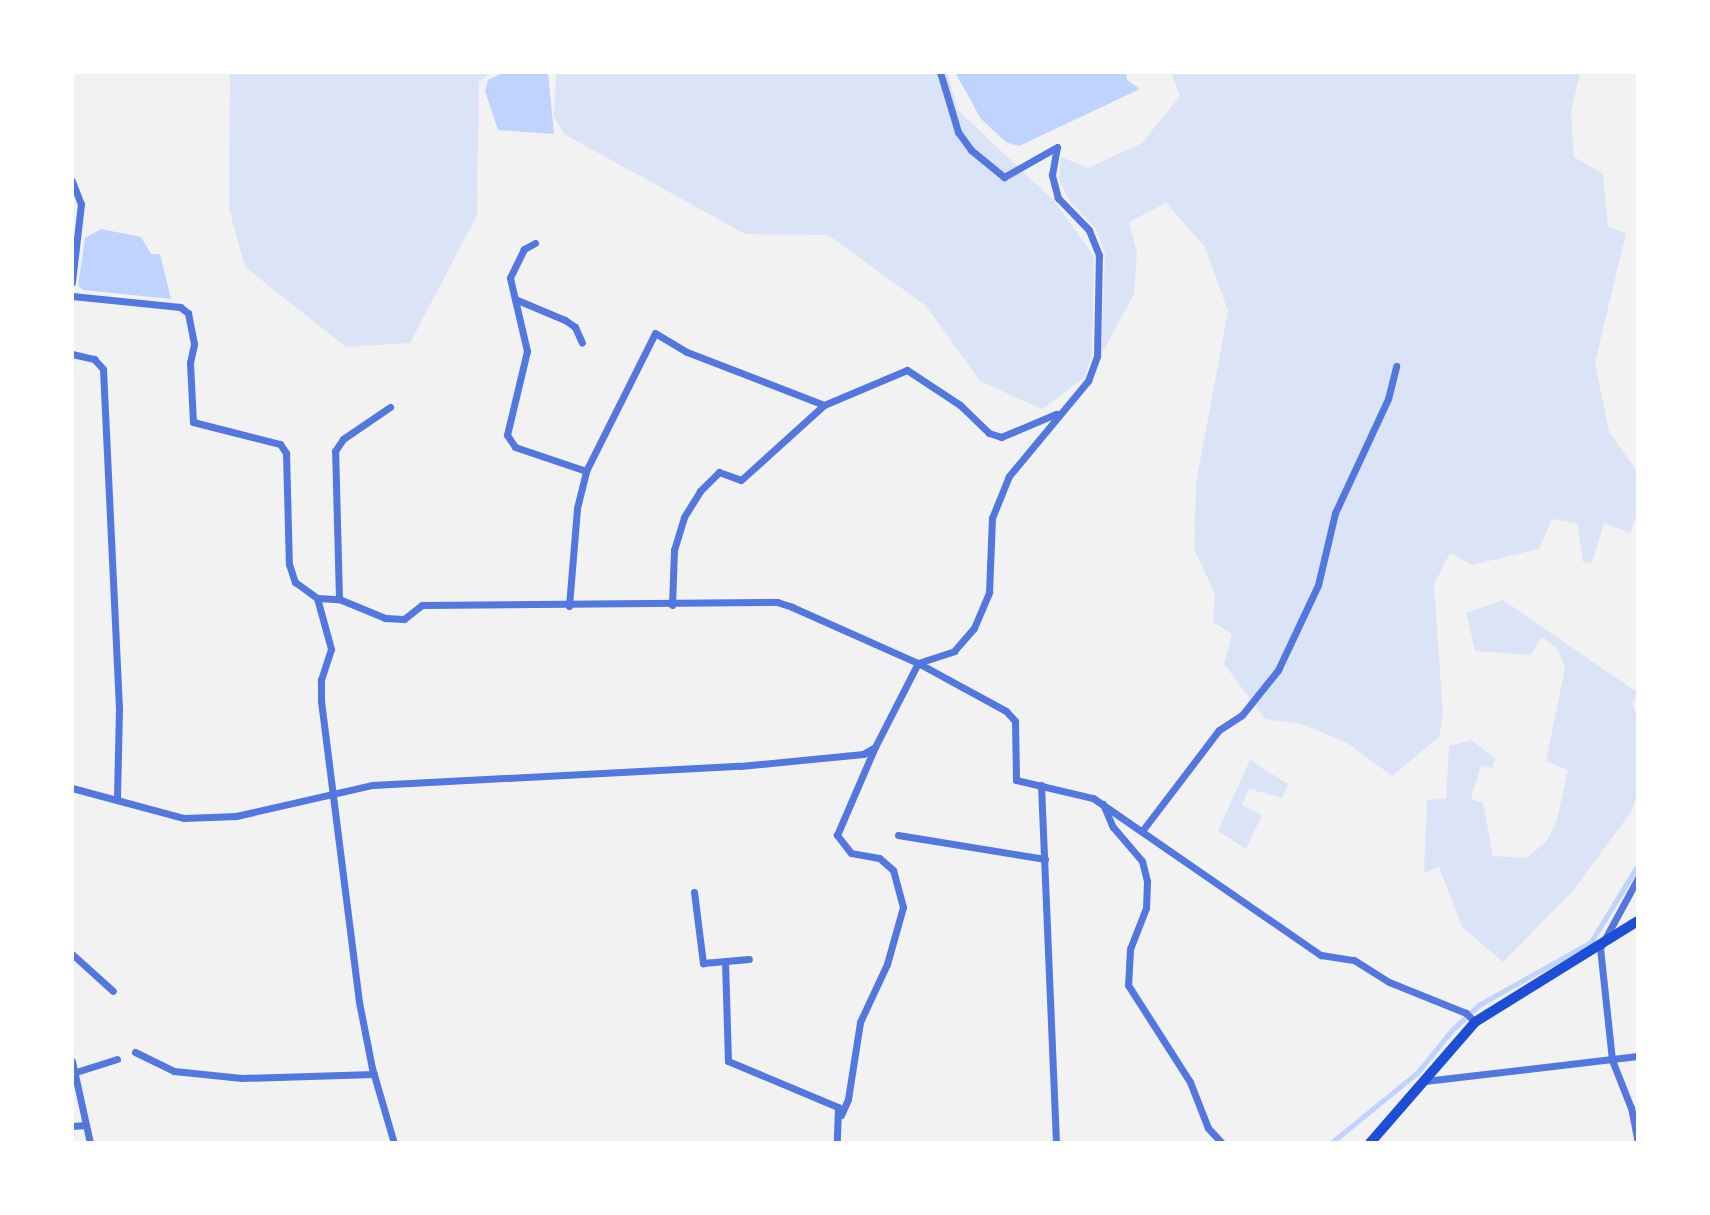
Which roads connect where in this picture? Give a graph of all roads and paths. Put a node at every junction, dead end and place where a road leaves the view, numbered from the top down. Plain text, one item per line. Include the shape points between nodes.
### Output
1 (940, 72) edge
2 (72, 181) edge
3 (535, 243) dead end
4 (72, 282) edge
5 (72, 296) edge
6 (515, 299) junction
7 (582, 343) dead end
8 (72, 354) edge
9 (1396, 366) dead end
10 (824, 405) junction
11 (390, 407) dead end
12 (1058, 413) junction
13 (586, 471) junction
14 (317, 598) junction
15 (339, 600) junction
16 (672, 605) junction
17 (569, 606) junction
18 (918, 663) junction
19 (875, 747) junction
20 (1041, 785) junction
21 (72, 788) edge
22 (333, 795) junction
23 (117, 797) junction
24 (1103, 804) junction
25 (1142, 831) junction
26 (898, 835) dead end
27 (1045, 859) junction
28 (1638, 878) edge
29 (694, 892) dead end
30 (1638, 921) edge
31 (1600, 948) junction
32 (72, 954) edge
33 (749, 959) dead end
34 (725, 961) junction
35 (113, 991) dead end
36 (1471, 1017) junction
37 (135, 1052) dead end
38 (1638, 1056) edge
39 (117, 1059) dead end
40 (72, 1060) edge
41 (1612, 1060) junction
42 (76, 1072) junction
43 (374, 1074) junction
44 (1424, 1081) junction
45 (841, 1115) junction
46 (86, 1125) junction
47 (72, 1126) edge
48 (90, 1143) edge
49 (394, 1143) edge
50 (837, 1143) edge
51 (1056, 1143) edge
52 (1222, 1143) edge
53 (1370, 1143) edge
54 (1638, 1143) edge

1 - 12 street via 958,132 971,150 1004,177 1058,147 1052,175 1058,198 1089,230 1099,255 1097,356 1088,381
2 - 4 street via 80,204
3 - 6 street via 524,249 510,278
5 - 14 street via 180,307 188,313 194,344 190,363 193,422 280,444 286,453 289,564 295,582
6 - 7 street via 565,320 575,327
6 - 13 street via 527,351 507,435 515,447
8 - 23 street via 94,359 103,369 118,709
9 - 25 street via 1388,398 1335,513 1318,585 1278,670 1242,715 1219,730
10 - 12 street via 907,370 960,405 989,433 1002,437
10 - 13 street via 687,352 655,332
10 - 16 street via 741,480 719,472 700,491 684,517 674,550
11 - 15 street via 343,439 335,451
12 - 18 street via 1009,476 992,517 989,592 974,628 954,650
13 - 17 street via 577,508
14 - 15 street
14 - 22 street via 331,649 321,691
15 - 17 street via 385,618 404,620 422,605
16 - 17 street
16 - 18 street via 777,602
18 - 19 street
18 - 20 street via 1006,711 1014,722 1013,775 1016,780
19 - 22 street via 863,754 740,766 420,780
19 - 45 street via 837,835 851,853 879,858 893,870 903,907 887,964 860,1022 848,1099
20 - 24 street via 1067,789
20 - 27 street
21 - 23 street
22 - 23 street via 236,816 184,818
22 - 43 street via 359,1002
24 - 25 street
24 - 52 street via 1113,827 1142,861 1147,881 1146,908 1130,949 1128,985 1190,1082 1208,1128
25 - 36 street via 1321,955 1354,961
26 - 27 street
27 - 51 street
28 - 31 street
29 - 34 street via 704,963
30 - 31 main road
31 - 36 main road
31 - 41 street
32 - 35 street
33 - 34 street
34 - 45 street via 728,1061 828,1101
36 - 44 main road
37 - 43 street via 174,1071 242,1078
38 - 41 street
39 - 42 street
40 - 42 street
41 - 44 street
41 - 54 street via 1631,1108
42 - 46 street
43 - 49 street
44 - 53 main road
45 - 50 street
46 - 47 street
46 - 48 street

